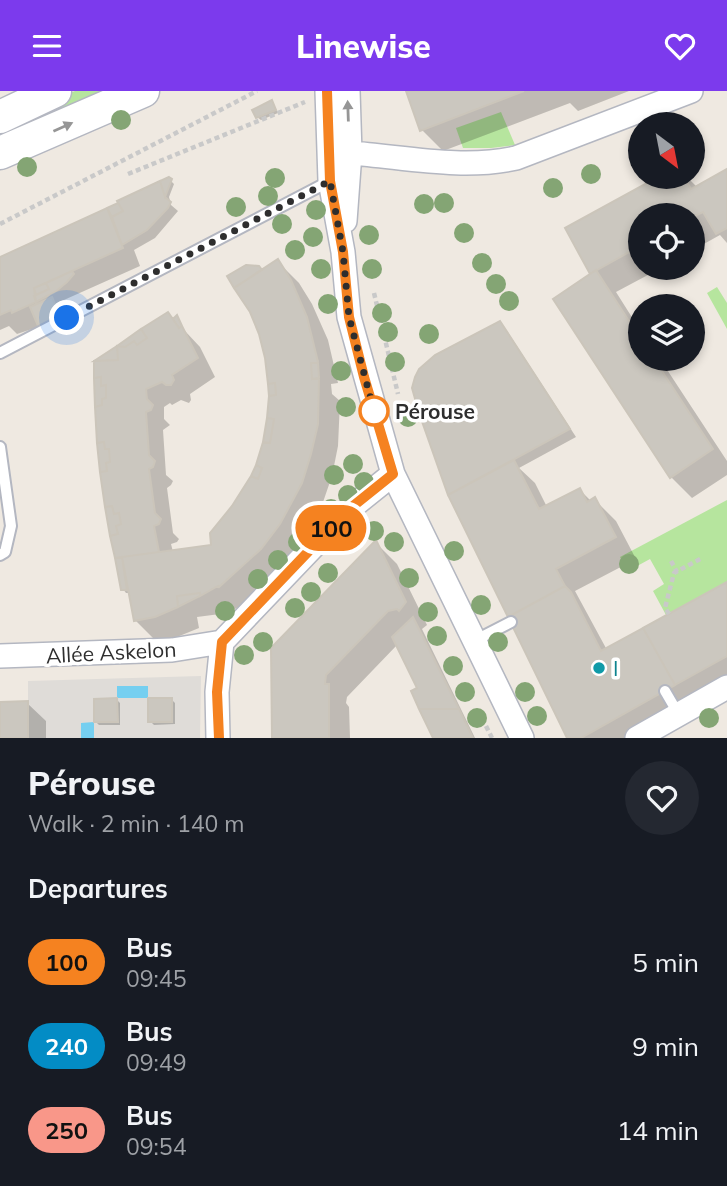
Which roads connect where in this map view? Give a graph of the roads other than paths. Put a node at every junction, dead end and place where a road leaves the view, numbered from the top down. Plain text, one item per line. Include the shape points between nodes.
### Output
1 (55, 91) edge
2 (142, 91) edge
3 (348, 91) edge
4 (691, 91) edge
5 (317, 96) edge
6 (0, 117) edge
7 (0, 153) edge
8 (350, 153) junction
9 (330, 181) junction
10 (343, 252) junction
11 (0, 352) edge
12 (0, 447) edge
13 (393, 474) junction
14 (0, 555) edge
15 (510, 622) dead end
16 (474, 641) junction
17 (222, 642) junction
18 (0, 656) edge
19 (727, 687) edge
20 (665, 691) dead end
21 (679, 715) junction
22 (218, 738) edge
23 (522, 738) edge
24 (637, 738) edge

1 - 6 main road
7 -> 2 main road
8 -> 3 street
4 - 8 street via 498,162 470,164
5 - 9 street
8 - 10 street
9 - 10 street
9 - 11 lane
10 - 13 street via 349,317
12 - 14 lane via 11,526 5,552
13 - 16 street
13 - 17 street via 347,511
15 - 16 lane
16 - 23 street
17 - 18 street, Allée Askelon via 172,650
17 - 22 street
19 - 21 street
20 - 21 lane
21 - 24 street

